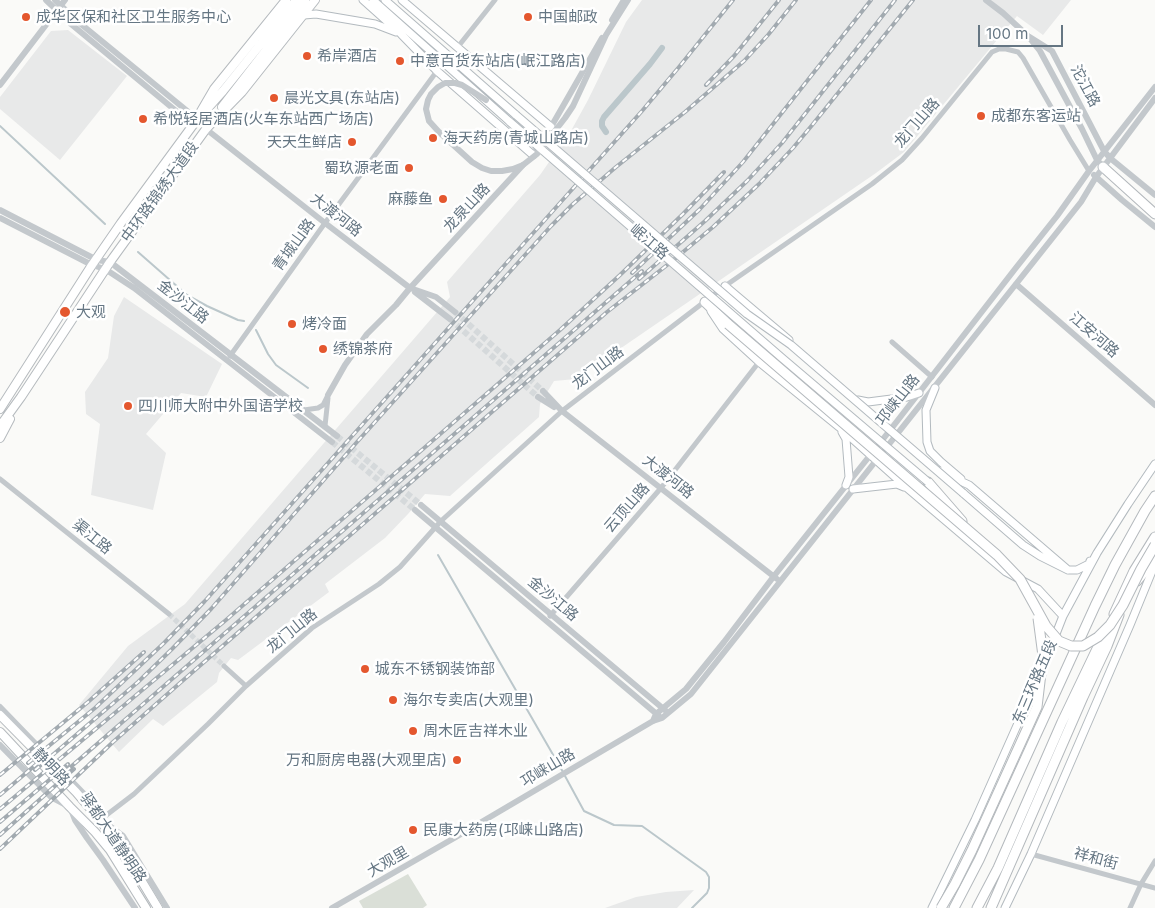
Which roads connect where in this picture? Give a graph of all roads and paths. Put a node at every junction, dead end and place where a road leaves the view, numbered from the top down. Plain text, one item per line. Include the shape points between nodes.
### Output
1 (46, 0) edge
2 (55, 0) edge
3 (286, 0) edge
4 (296, 0) edge
5 (305, 0) edge
6 (315, 0) edge
7 (363, 0) edge
8 (373, 0) edge
9 (385, 0) edge
10 (402, 0) edge
11 (495, 0) edge
12 (624, 0) edge
13 (986, 0) edge
14 (991, 0) edge
15 (60, 5) edge
16 (1003, 13) junction
17 (304, 15) junction
18 (401, 34) junction
19 (1028, 36) junction
20 (457, 48) junction
21 (437, 71) junction
22 (0, 85) edge
23 (1155, 87) edge
24 (1155, 98) edge
25 (486, 100) junction
26 (195, 122) junction
27 (551, 127) junction
28 (206, 129) junction
29 (1104, 151) junction
30 (533, 154) junction
31 (1110, 158) junction
32 (1100, 164) junction
33 (1089, 171) junction
34 (1096, 177) junction
35 (1155, 195) edge
36 (0, 210) edge
37 (1155, 214) edge
38 (0, 218) edge
39 (325, 223) junction
40 (1155, 227) edge
41 (94, 263) junction
42 (107, 266) junction
43 (1016, 284) junction
44 (725, 286) junction
45 (410, 288) junction
46 (705, 302) junction
47 (455, 312) tunnel mouth
48 (450, 319) tunnel mouth
49 (892, 342) dead end
50 (231, 354) junction
51 (226, 360) junction
52 (759, 362) junction
53 (932, 377) junction
54 (934, 388) junction
55 (11, 391) junction
56 (542, 391) tunnel mouth
57 (919, 393) junction
58 (328, 395) junction
59 (21, 397) junction
60 (538, 398) tunnel mouth
61 (858, 400) junction
62 (0, 404) edge
63 (1155, 405) edge
64 (0, 409) edge
65 (304, 410) junction
66 (562, 411) junction
67 (0, 426) edge
68 (325, 426) junction
69 (839, 428) junction
70 (894, 431) junction
71 (337, 436) tunnel mouth
72 (0, 438) edge
73 (332, 442) tunnel mouth
74 (873, 458) junction
75 (1155, 464) edge
76 (0, 478) edge
77 (928, 482) joint
78 (969, 485) junction
79 (849, 487) junction
80 (661, 488) junction
81 (906, 488) junction
82 (1155, 496) edge
83 (421, 505) tunnel mouth
84 (415, 510) tunnel mouth
85 (441, 521) junction
86 (436, 527) junction
87 (974, 536) junction
88 (1155, 537) edge
89 (1155, 545) edge
90 (1096, 553) junction
91 (1155, 559) edge
92 (1155, 564) edge
93 (1068, 570) junction
94 (774, 576) junction
95 (780, 582) junction
96 (1121, 603) junction
97 (1037, 611) junction
98 (169, 614) tunnel mouth
99 (551, 614) junction
100 (1063, 616) junction
101 (546, 620) junction
102 (224, 666) tunnel mouth
103 (246, 686) junction
104 (0, 707) edge
105 (666, 711) junction
106 (0, 715) edge
107 (659, 716) junction
108 (0, 732) edge
109 (0, 745) edge
110 (70, 807) junction
111 (100, 820) junction
112 (456, 837) joint
113 (1031, 854) junction
114 (1155, 861) edge
115 (1141, 884) junction
116 (1155, 888) edge
117 (135, 908) edge
118 (146, 908) edge
119 (158, 908) edge
120 (167, 908) edge
121 (332, 908) edge
122 (932, 908) edge
123 (941, 908) edge
124 (954, 908) edge
125 (977, 908) edge
126 (991, 908) edge
127 (1005, 908) edge
128 (1130, 908) edge

1 - 15 street
2 - 15 street
3 - 26 main road, 中环路锦绣大道段 via 214,89
4 - 26 main road
5 - 28 main road
6 - 17 main road, 中环路锦绣大道段
7 - 18 main road
8 - 25 main road, 岷江路, bridge
9 - 93 main road, 岷江路, bridge via 747,314 791,345 1029,548
10 - 20 main road
11 - 20 street
12 - 25 street, bridge via 573,106 537,154 523,165 502,171 482,168 429,121 428,100 445,83 455,83
12 - 27 street, 龙泉山路
13 - 16 street
14 - 16 street
15 - 22 street
15 - 26 street
16 - 19 street
17 - 18 main road via 316,14 375,24
17 - 28 main road, 中环路锦绣大道段 via 242,92
18 - 21 main road
19 - 29 street, 沱江路 via 1052,51
19 - 32 street via 1040,51
20 - 27 main road
21 - 30 main road
21 - 39 street, 青城山路
23 - 29 street, 邛崃山路
24 - 31 street, 邛崃山路
25 - 77 main road, 岷江路, bridge
26 - 41 main road, 中环路锦绣大道段
27 - 30 street, 龙泉山路
28 - 39 street, 大渡河路
28 - 42 main road, 中环路锦绣大道段
29 - 31 street, 沱江路
29 - 32 street, 邛崃山路
30 - 45 street, 龙泉山路
31 - 32 street, 邛崃山路
31 - 35 street
32 - 33 street, 邛崃山路
32 - 34 street, 邛崃山路
32 - 37 highway
33 - 34 street
33 - 44 street, 龙门山路 via 1023,58 1018,52 999,49 992,52 902,160
33 - 53 street, 邛崃山路
34 - 40 street
34 - 43 street, 邛崃山路 via 1081,202
36 - 41 street, 金沙江路
38 - 41 street, 金沙江路
39 - 45 street, 大渡河路
39 - 50 street, 青城山路
41 - 42 street, 金沙江路
41 - 55 main road, 中环路锦绣大道段
42 - 50 street, 金沙江路
42 - 51 street, 金沙江路
42 - 59 main road, 中环路锦绣大道段
43 - 54 street, 邛崃山路
43 - 63 street, 江安河路
44 - 46 street, 龙门山路
44 - 61 main road
45 - 47 street, 大渡河路 via 436,297
45 - 48 street
45 - 58 street, 龙泉山路 via 367,334
46 - 52 main road via 723,328
46 - 66 street, 龙门山路
46 - 87 highway, bridge
49 - 53 street
50 - 51 street, 青城山路
50 - 65 street, 金沙江路
51 - 73 street, 金沙江路
52 - 69 main road
52 - 80 street, 云顶山路
53 - 57 street, 邛崃山路
54 - 70 street, 邛崃山路
54 - 78 main road via 926,410 930,451
55 - 62 main road
55 - 64 main road
56 - 66 street, 大渡河路
57 - 61 main road via 868,402
57 - 70 street, 邛崃山路
58 - 65 street, 龙泉山路 via 323,405
58 - 68 street
59 - 67 main road
59 - 72 main road
60 - 66 street
61 - 70 main road
65 - 68 street, 金沙江路
66 - 80 street, 大渡河路
66 - 85 street, 龙门山路
68 - 71 street, 金沙江路
69 - 74 main road
69 - 79 main road via 846,440
70 - 74 street, 邛崃山路
70 - 78 main road via 945,474
74 - 79 street, 邛崃山路
74 - 81 main road
75 - 90 main road, 东三环路五段
76 - 98 street, 渠江路
77 - 87 highway, bridge
78 - 93 main road
79 - 81 main road via 897,484
79 - 94 street, 邛崃山路
79 - 95 street, 邛崃山路
80 - 94 street, 大渡河路
80 - 99 street, 云顶山路
81 - 100 main road via 1006,572 1038,588
82 - 124 highway, 东三环路五段 via 1111,574
83 - 85 street, 金沙江路
84 - 86 street, 金沙江路
85 - 86 street, 龙门山路
85 - 99 street, 金沙江路
86 - 101 street, 金沙江路
86 - 103 street, 龙门山路 via 400,567 312,628
87 - 97 highway, bridge via 1020,579
88 - 96 highway via 1134,571
89 - 96 highway, bridge
90 - 93 main road via 1089,564 1078,570
90 - 100 main road, 东三环路五段
91 - 96 highway
92 - 113 main road
94 - 95 street, 大渡河路
94 - 105 street, 邛崃山路
95 - 105 street, 邛崃山路 via 691,694
96 - 97 highway, bridge via 1110,625 1083,646 1071,646 1059,640
96 - 125 highway via 1062,722
96 - 126 highway, bridge via 1107,646
97 - 123 highway, bridge via 1043,656 1037,707 972,850
99 - 101 street, 云顶山路
99 - 105 street, 金沙江路
100 - 122 main road, 东三环路五段 via 978,816
101 - 107 street, 金沙江路
102 - 103 street
103 - 111 street, 龙门山路 via 134,794
104 - 111 street, 驿都大道静明路 via 90,799
105 - 107 street, 邛崃山路
106 - 111 main road, 静明路
107 - 112 street, 邛崃山路
108 - 110 main road, 静明路
109 - 110 street, 驿都大道静明路 via 51,797
110 - 117 street via 75,820
110 - 118 main road, 驿都大道静明路 via 110,850
111 - 119 main road, 驿都大道静明路 via 126,854
111 - 120 street via 123,836
112 - 121 street, 大观里
113 - 115 street, 祥和街
113 - 127 main road
114 - 115 street
115 - 116 street, 祥和街
115 - 128 street

